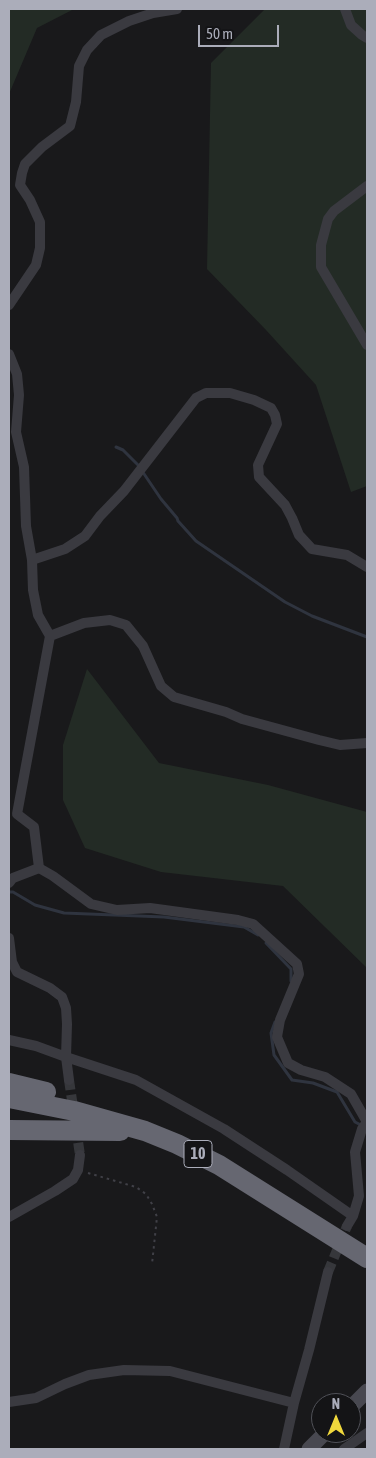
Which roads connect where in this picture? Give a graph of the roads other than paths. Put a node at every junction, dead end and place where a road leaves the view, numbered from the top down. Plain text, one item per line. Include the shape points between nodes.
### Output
1 (176, 9) edge
2 (345, 9) edge
3 (367, 38) edge
4 (367, 186) edge
5 (9, 305) edge
6 (367, 345) edge
7 (9, 354) edge
8 (32, 560) junction
9 (367, 567) edge
10 (50, 636) junction
11 (367, 743) edge
12 (39, 868) junction
13 (9, 883) edge
14 (9, 938) edge
15 (9, 1040) edge
16 (66, 1057) junction
17 (69, 1080) tunnel mouth
18 (9, 1083) edge
19 (9, 1098) edge
20 (114, 1122) junction
21 (367, 1122) edge
22 (9, 1130) edge
23 (145, 1131) junction
24 (80, 1155) tunnel mouth
25 (353, 1216) junction
26 (9, 1217) edge
27 (347, 1226) tunnel mouth
28 (367, 1258) edge
29 (328, 1272) tunnel mouth
30 (9, 1402) edge
31 (294, 1403) junction
32 (367, 1433) edge
33 (284, 1449) edge
34 (344, 1449) edge

1 - 5 street via 129,21 101,35 87,50 79,66 70,126 42,147 25,164 22,172 20,185 40,222 40,248 36,265
2 - 3 street via 351,25
4 - 6 street via 334,211 328,219 321,245 321,267
7 - 8 street via 17,374 16,432 24,467 26,526
8 - 9 street via 66,549 85,536 196,398 206,393 230,393 254,400 271,408 275,414 277,424 258,466 259,477 285,505 299,535 312,549 346,555
8 - 10 street via 38,615
10 - 11 street via 84,623 110,620 126,625 143,646 161,686 174,697 319,740 340,744
10 - 12 street via 17,814 34,827
12 - 13 street via 13,878
12 - 21 street via 91,904 117,910 150,908 253,924 297,964 299,974 280,1020 277,1037 288,1063 325,1077 351,1094
14 - 16 street via 16,972 62,997 66,1008
15 - 16 street
16 - 17 street
16 - 25 street via 152,1088 224,1129
18 - 20 highway via 73,1099
19 - 20 highway, 10
20 - 23 highway, 10
21 - 25 street via 355,1152 359,1196
22 - 23 highway
23 - 28 highway, 10 via 219,1165
24 - 26 street via 73,1179
25 - 27 street
29 - 31 street
30 - 31 street via 36,1398 89,1375 124,1370 170,1371
31 - 33 street
32 - 34 street

